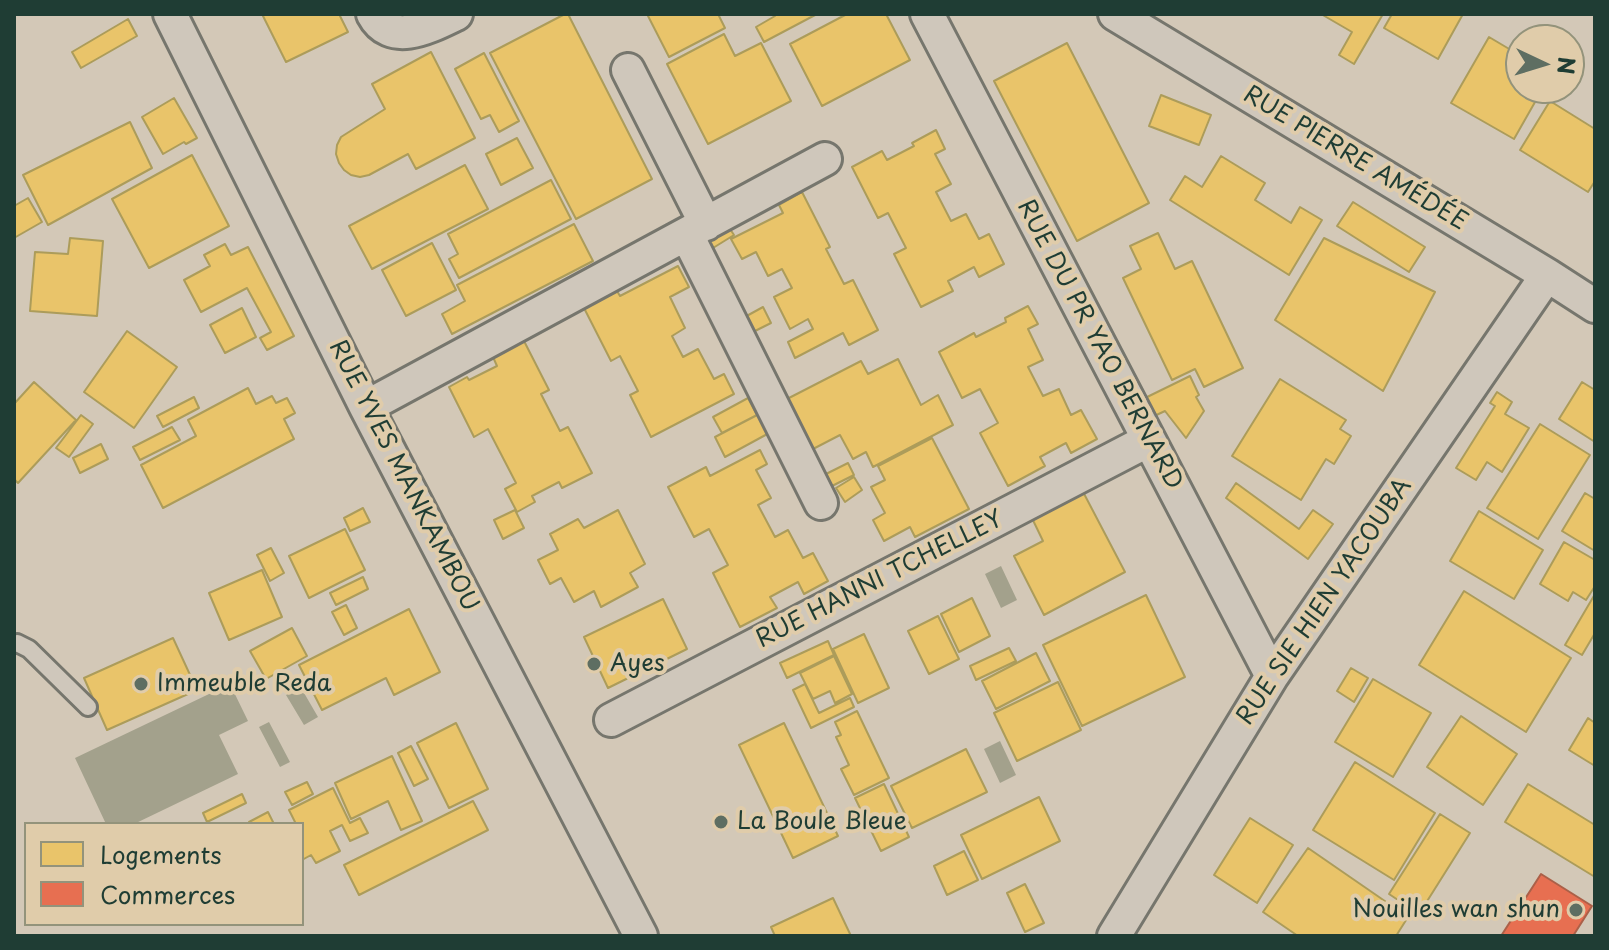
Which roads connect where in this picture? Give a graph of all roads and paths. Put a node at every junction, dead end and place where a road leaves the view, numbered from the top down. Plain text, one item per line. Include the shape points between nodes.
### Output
1 (170, 14) edge
2 (373, 14) edge
3 (456, 14) edge
4 (927, 14) edge
5 (1115, 14) edge
6 (628, 70) dead end
7 (825, 159) dead end
8 (696, 229) junction
9 (1547, 275) junction
10 (1595, 306) edge
11 (366, 407) junction
12 (1149, 440) junction
13 (821, 503) dead end
14 (14, 644) edge
15 (1272, 676) junction
16 (88, 707) dead end
17 (611, 720) dead end
18 (641, 936) edge
19 (1114, 936) edge

1 - 11 street, RUE YVES MANKAMBOU
2 - 3 street via 391,30 406,33
4 - 12 street, RUE DU PR YAO BERNARD
5 - 9 street, RUE PIERRE AMÉDÉE
6 - 8 street
7 - 8 street
8 - 11 street
8 - 13 street
9 - 10 street, RUE PIERRE AMÉDÉE
9 - 15 street, RUE SIE HIEN YACOUBA
11 - 18 street, RUE YVES MANKAMBOU
12 - 15 street, RUE DU PR YAO BERNARD
12 - 17 street, RUE HANNI TCHELLEY
14 - 16 lane via 29,649
15 - 19 street, RUE SIE HIEN YACOUBA

